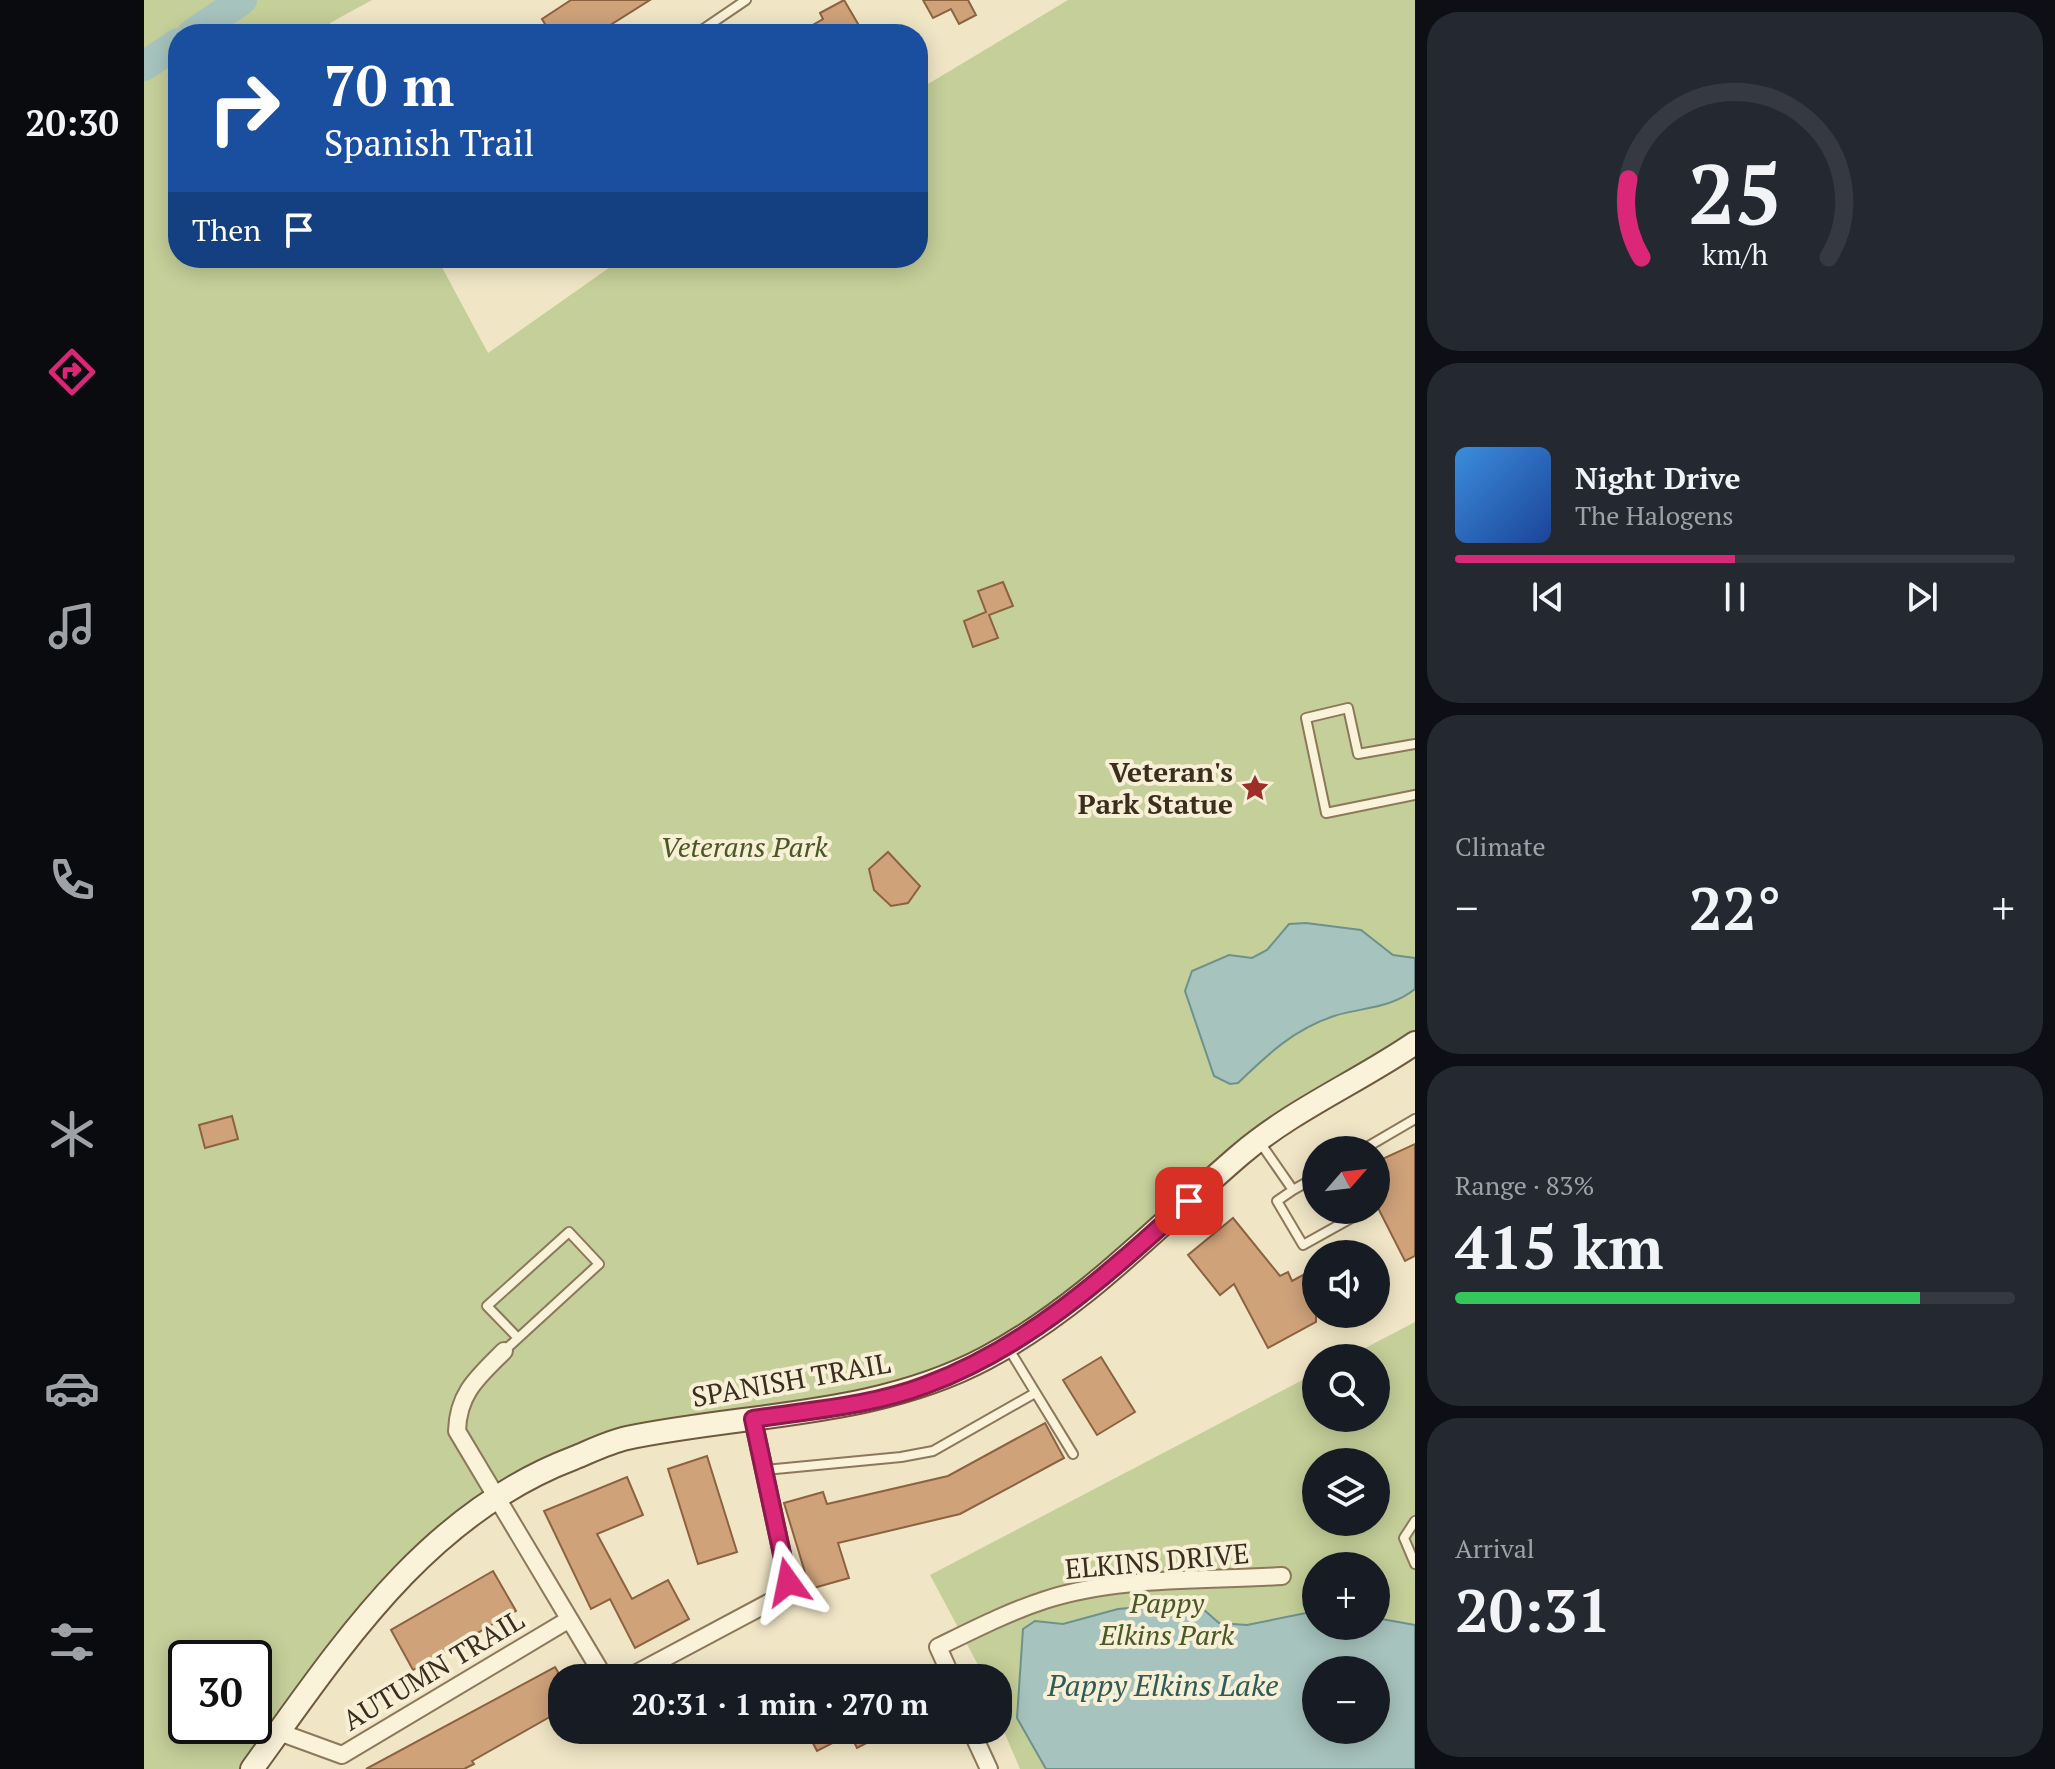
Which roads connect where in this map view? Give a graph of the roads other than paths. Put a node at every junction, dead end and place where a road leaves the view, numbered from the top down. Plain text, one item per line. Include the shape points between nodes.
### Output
1 (746, 0) edge
2 (711, 24) edge
3 (1415, 744) edge
4 (1415, 795) edge
5 (1415, 1043) edge
6 (1415, 1119) edge
7 (1386, 1136) edge
8 (1258, 1140) junction
9 (1302, 1185) edge
10 (1293, 1190) junction
11 (1341, 1224) edge
12 (518, 1338) junction
13 (1006, 1346) junction
14 (504, 1351) joint
15 (1035, 1393) junction
16 (753, 1419) junction
17 (1073, 1454) dead end
18 (764, 1470) junction
19 (494, 1497) junction
20 (1415, 1521) edge
21 (1415, 1564) edge
22 (1282, 1576) dead end
23 (568, 1620) junction
24 (946, 1664) edge
25 (279, 1732) junction
26 (977, 1744) edge
27 (252, 1769) edge
28 (989, 1769) edge

1 - 2 lane
3 - 4 lane via 1358,754 1348,708 1306,718 1326,813
5 - 8 street, SPANISH TRAIL
6 - 7 lane
8 - 10 lane
8 - 13 street, SPANISH TRAIL via 1106,1275
9 - 10 lane
10 - 11 lane via 1277,1201 1303,1245
12 - 12 lane via 599,1264 569,1232 487,1306
12 - 14 lane
13 - 15 lane
13 - 16 street, SPANISH TRAIL via 926,1385 864,1403
14 - 19 street via 468,1386 458,1409 457,1431
15 - 17 lane
15 - 18 lane via 933,1451
16 - 18 street
16 - 19 street, SPANISH TRAIL via 624,1439 538,1472
18 - 23 street via 788,1582 779,1599 622,1678 601,1672
19 - 23 street
19 - 25 street, SPANISH TRAIL via 452,1527 403,1574 331,1658
20 - 21 lane via 1404,1538
22 - 24 street, ELKINS DRIVE via 1074,1592 938,1647
23 - 25 street, AUTUMN TRAIL via 342,1755
25 - 27 street, SPANISH TRAIL
26 - 28 street

